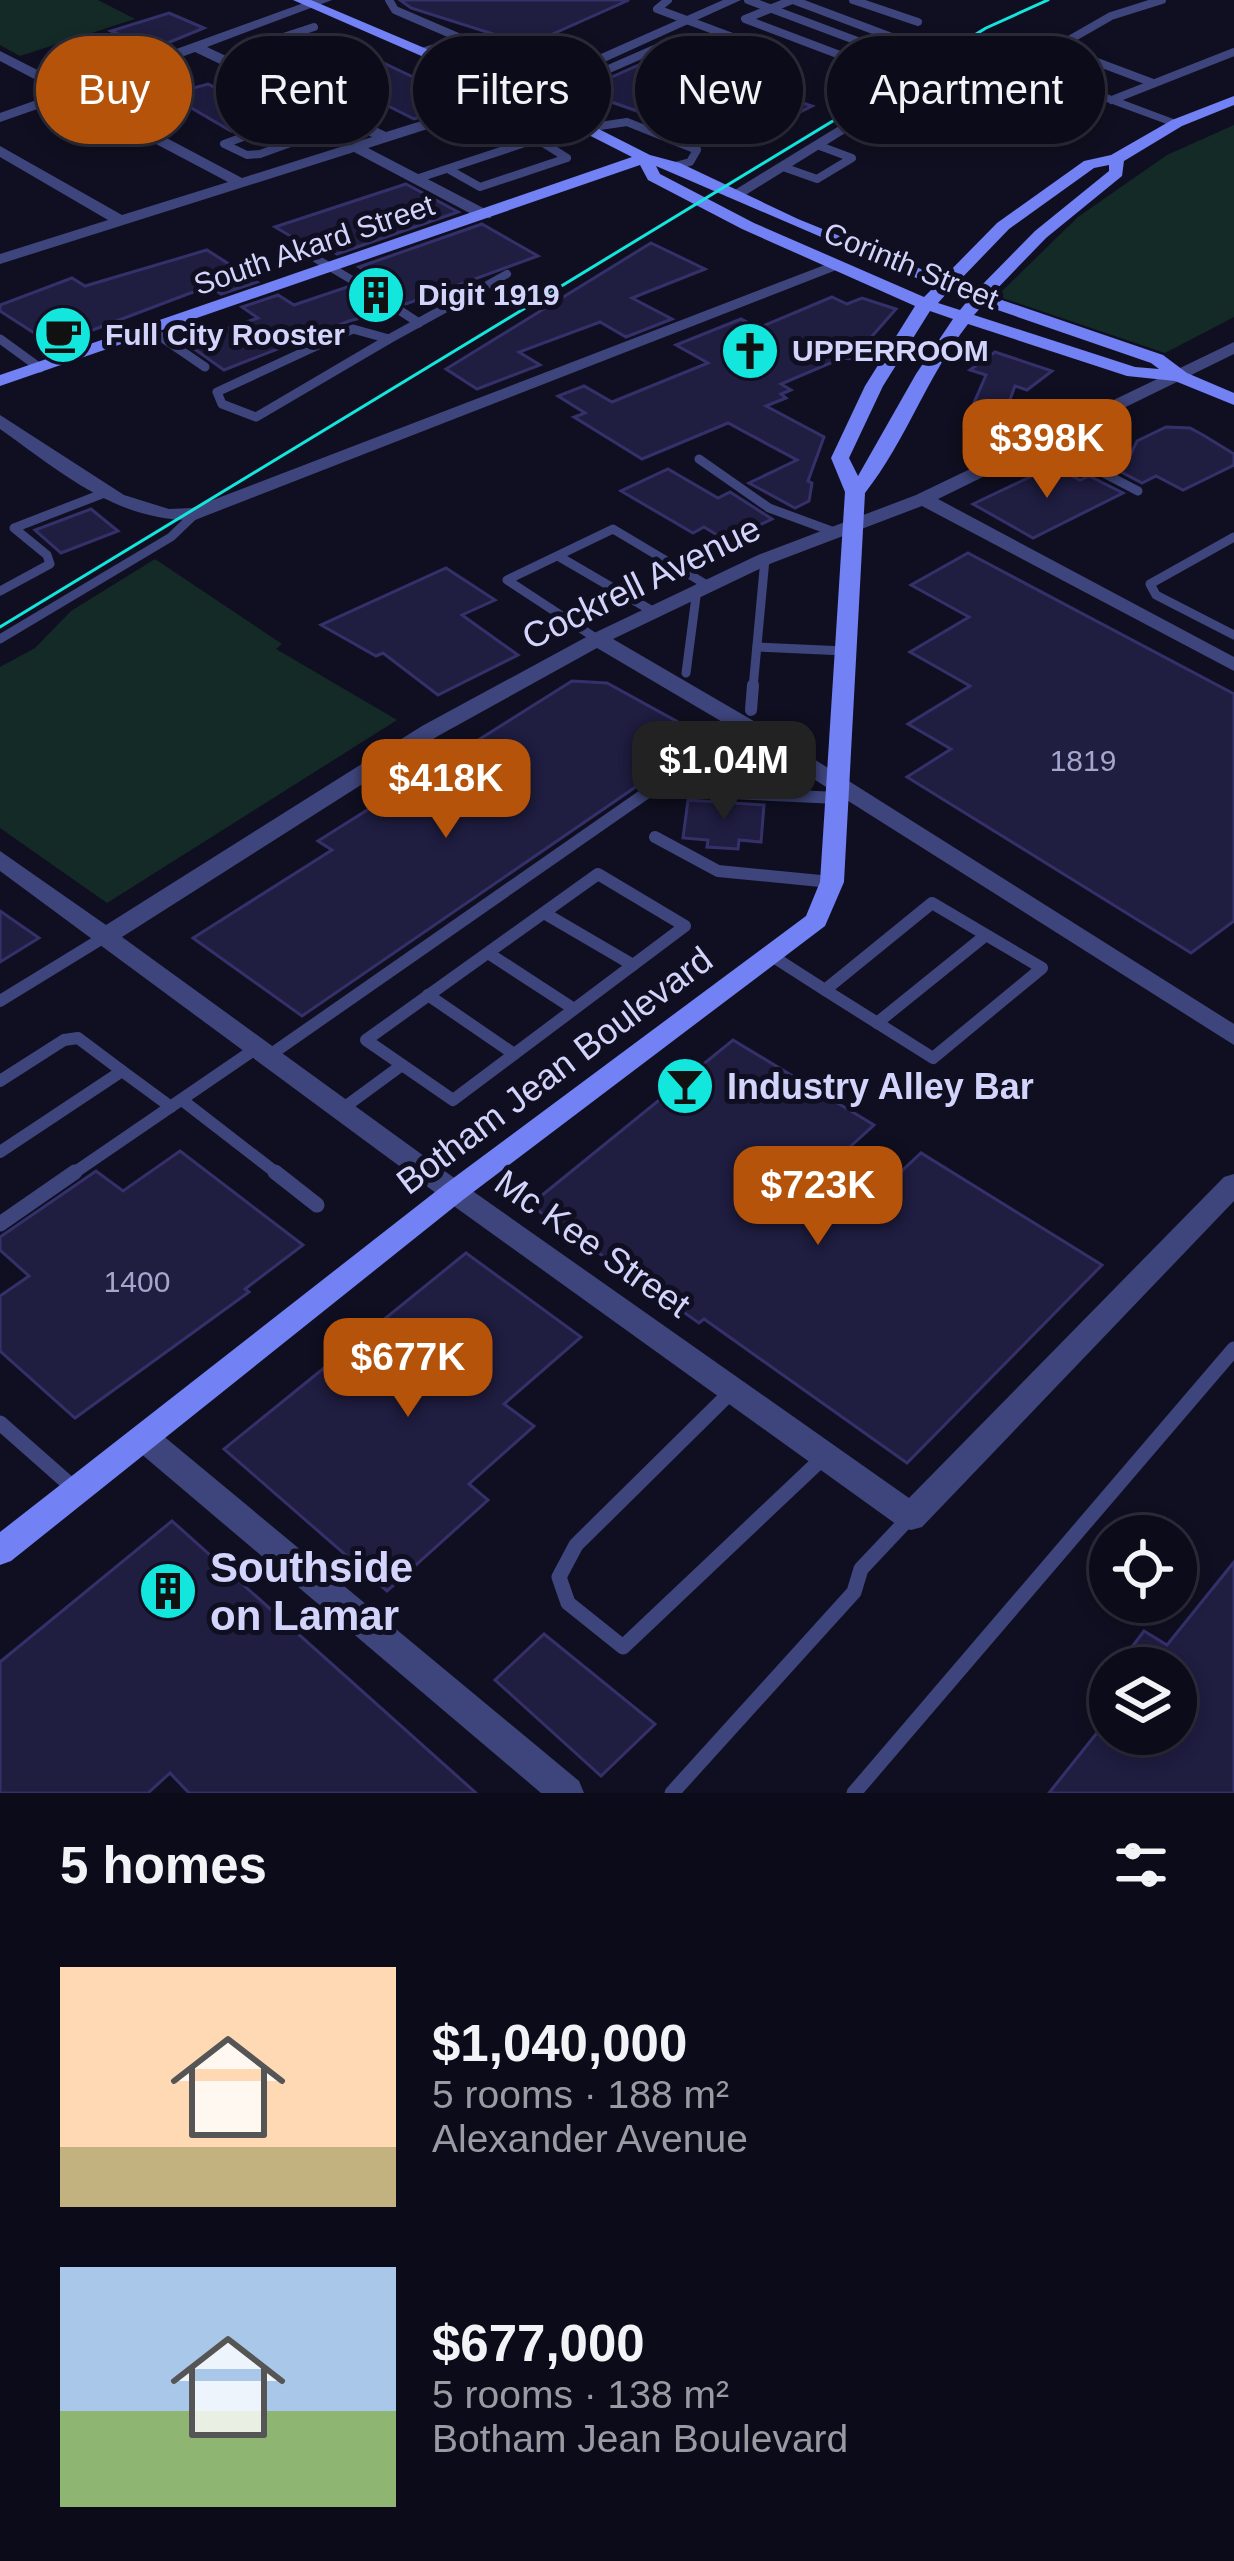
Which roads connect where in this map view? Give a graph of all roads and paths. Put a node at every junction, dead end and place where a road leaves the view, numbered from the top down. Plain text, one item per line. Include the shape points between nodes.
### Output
1 (389, 0) edge
2 (668, 0) edge
3 (680, 0) edge
4 (734, 0) edge
5 (748, 0) edge
6 (793, 0) edge
7 (853, 0) edge
8 (1162, 0) edge
9 (312, 2) edge
10 (770, 8) junction
11 (692, 18) junction
12 (918, 22) dead end
13 (260, 23) junction
14 (314, 27) dead end
15 (290, 34) junction
16 (284, 36) edge
17 (456, 36) edge
18 (844, 36) edge
19 (889, 36) edge
20 (413, 46) edge
21 (195, 47) junction
22 (192, 48) edge
23 (827, 50) edge
24 (1234, 52) edge
25 (611, 54) edge
26 (0, 55) edge
27 (216, 57) edge
28 (611, 68) edge
29 (36, 74) edge
30 (1153, 83) junction
31 (1112, 100) junction
32 (1234, 100) edge
33 (36, 105) edge
34 (0, 118) edge
35 (389, 118) edge
36 (392, 120) dead end
37 (611, 124) edge
38 (1177, 124) junction
39 (611, 141) edge
40 (167, 144) edge
41 (224, 144) edge
42 (291, 144) edge
43 (365, 144) edge
44 (818, 145) junction
45 (355, 147) junction
46 (0, 151) edge
47 (645, 158) junction
48 (1116, 159) junction
49 (675, 166) junction
50 (783, 167) junction
51 (448, 169) junction
52 (416, 179) junction
53 (241, 183) junction
54 (733, 196) junction
55 (485, 214) junction
56 (121, 221) junction
57 (0, 259) edge
58 (323, 262) junction
59 (836, 267) junction
60 (507, 274) dead end
61 (357, 283) dead end
62 (942, 287) junction
63 (978, 301) junction
64 (925, 304) junction
65 (396, 308) dead end
66 (962, 317) junction
67 (418, 323) junction
68 (151, 330) junction
69 (0, 339) edge
70 (389, 339) junction
71 (1234, 347) edge
72 (205, 367) dead end
73 (40, 368) junction
74 (1180, 376) junction
75 (0, 381) edge
76 (1234, 400) edge
77 (0, 420) edge
78 (1044, 442) junction
79 (699, 460) dead end
80 (1138, 491) dead end
81 (107, 492) junction
82 (855, 492) junction
83 (923, 500) junction
84 (195, 514) junction
85 (844, 530) junction
86 (1234, 537) edge
87 (558, 556) junction
88 (765, 559) junction
89 (702, 587) junction
90 (0, 591) edge
91 (654, 612) junction
92 (1234, 635) edge
93 (0, 639) edge
94 (597, 639) junction
95 (757, 646) junction
96 (845, 651) junction
97 (1234, 665) edge
98 (686, 673) dead end
99 (748, 717) junction
100 (839, 791) junction
101 (709, 792) dead end
102 (656, 837) dead end
103 (0, 859) edge
104 (832, 882) junction
105 (544, 913) junction
106 (107, 935) junction
107 (986, 935) junction
108 (488, 953) junction
109 (772, 956) junction
110 (633, 965) junction
111 (825, 990) junction
112 (428, 995) junction
113 (0, 1000) edge
114 (574, 1009) junction
115 (877, 1023) junction
116 (1234, 1036) edge
117 (264, 1051) junction
118 (514, 1054) junction
119 (402, 1065) junction
120 (122, 1071) junction
121 (0, 1081) edge
122 (177, 1103) junction
123 (342, 1109) junction
124 (0, 1152) edge
125 (1234, 1184) edge
126 (454, 1192) junction
127 (317, 1205) dead end
128 (0, 1224) edge
129 (1234, 1349) edge
130 (733, 1390) junction
131 (0, 1423) edge
132 (144, 1438) junction
133 (7, 1441) edge
134 (826, 1455) junction
135 (76, 1491) junction
136 (910, 1516) junction
137 (0, 1551) edge
138 (567, 1793) edge
139 (672, 1793) edge
140 (854, 1793) edge

1 - 17 lane
2 - 11 lane via 657,9
3 - 11 lane via 671,7
4 - 11 street
5 - 10 lane
6 - 10 lane
6 - 19 lane
7 - 12 lane
8 - 30 lane via 1057,47
9 - 13 street
9 - 20 main road, Corinth Street
10 - 18 lane
10 - 23 lane via 746,19
11 - 25 street
11 - 28 lane via 778,54 743,69 673,40
13 - 15 lane
13 - 21 street
14 - 15 lane
15 - 16 lane
21 - 22 street
21 - 27 street
24 - 30 lane
26 - 29 street
30 - 31 lane
31 - 38 street
31 - 44 street via 973,48
32 - 38 main road, Botham Jean Boulevard
33 - 34 street
35 - 36 lane
37 - 49 lane via 627,122 697,150
38 - 48 main road, Botham Jean Boulevard
39 - 47 main road, Corinth Street
40 - 53 street
41 - 42 lane via 247,155
43 - 45 street
44 - 50 street
44 - 50 lane via 852,158 817,179
45 - 52 street
45 - 53 street
46 - 56 street
47 - 49 main road, Corinth Street
47 - 55 main road, South Akard Street
47 - 59 main road, Corinth Street via 653,177
48 - 62 main road, Botham Jean Boulevard via 1089,164 1034,202
48 - 63 main road, Botham Jean Boulevard via 1117,173 1048,226
49 - 54 main road, Corinth Street
50 - 54 street
51 - 51 lane via 537,139 567,158 480,187
51 - 52 lane
52 - 55 street
53 - 56 street
54 - 62 main road, Corinth Street
55 - 58 main road, South Akard Street
56 - 57 street
58 - 61 lane
58 - 68 main road, South Akard Street
59 - 64 main road, Corinth Street
59 - 84 street
60 - 67 lane
62 - 63 main road, Corinth Street
62 - 64 main road, Botham Jean Boulevard
63 - 66 main road, Botham Jean Boulevard
63 - 74 main road, Corinth Street via 1157,359
64 - 66 main road, Corinth Street
64 - 82 main road, Botham Jean Boulevard via 840,458
65 - 67 lane
66 - 74 main road, Corinth Street via 1132,372
66 - 82 main road, Botham Jean Boulevard
67 - 70 lane
68 - 72 lane
68 - 73 main road, South Akard Street
69 - 73 lane
70 - 70 lane via 352,329 217,392 222,404 256,417
71 - 74 street, Cockrell Avenue
73 - 75 main road, South Akard Street
74 - 76 main road, Corinth Street
74 - 78 street, Cockrell Avenue
77 - 81 street
78 - 80 lane
78 - 83 street, Cockrell Avenue
79 - 85 lane via 769,508
81 - 84 street via 128,506
81 - 90 lane via 14,527 50,564
82 - 85 main road, Botham Jean Boulevard
83 - 85 street, Cockrell Avenue
83 - 97 street
84 - 93 lane via 171,538
85 - 88 street, Cockrell Avenue
85 - 96 main road, Botham Jean Boulevard
86 - 92 lane via 1150,584 1156,595
87 - 89 lane via 614,529
87 - 91 lane
87 - 94 lane via 507,580
88 - 89 street, Cockrell Avenue
88 - 95 lane
89 - 91 street, Cockrell Avenue
89 - 98 lane
91 - 94 street, Cockrell Avenue
94 - 99 street
94 - 106 street, Cockrell Avenue via 430,731
95 - 96 lane
95 - 99 lane
96 - 100 main road, Botham Jean Boulevard
99 - 100 street
99 - 117 lane
100 - 101 lane
100 - 104 main road, Botham Jean Boulevard
100 - 116 street
102 - 104 lane via 718,871
103 - 106 street, Mc Kee Street
104 - 109 main road, Botham Jean Boulevard via 816,920
105 - 108 lane
105 - 110 lane
105 - 110 lane via 598,874 685,926
106 - 113 lane
106 - 117 street, Mc Kee Street
107 - 111 lane via 932,903
107 - 115 lane
107 - 115 lane via 1042,968 933,1058
108 - 112 lane
108 - 114 lane
109 - 111 lane
109 - 126 main road, Botham Jean Boulevard
110 - 114 lane
111 - 115 lane
112 - 118 lane
112 - 119 lane via 366,1040
114 - 118 lane
117 - 122 lane
117 - 123 street, Mc Kee Street
118 - 119 lane via 453,1100
119 - 123 lane
120 - 121 lane via 78,1038
120 - 122 lane
120 - 124 lane
122 - 127 lane
122 - 128 lane
123 - 126 street, Mc Kee Street
125 - 136 street
126 - 130 street, Mc Kee Street
126 - 132 main road, Botham Jean Boulevard
129 - 140 lane
130 - 134 street, Mc Kee Street
130 - 134 lane via 575,1545 559,1577 568,1603 623,1647
131 - 133 lane
132 - 135 main road, Botham Jean Boulevard
132 - 138 street
133 - 135 lane
134 - 136 street, Mc Kee Street
135 - 137 main road, Botham Jean Boulevard
136 - 139 lane via 861,1569 854,1592

